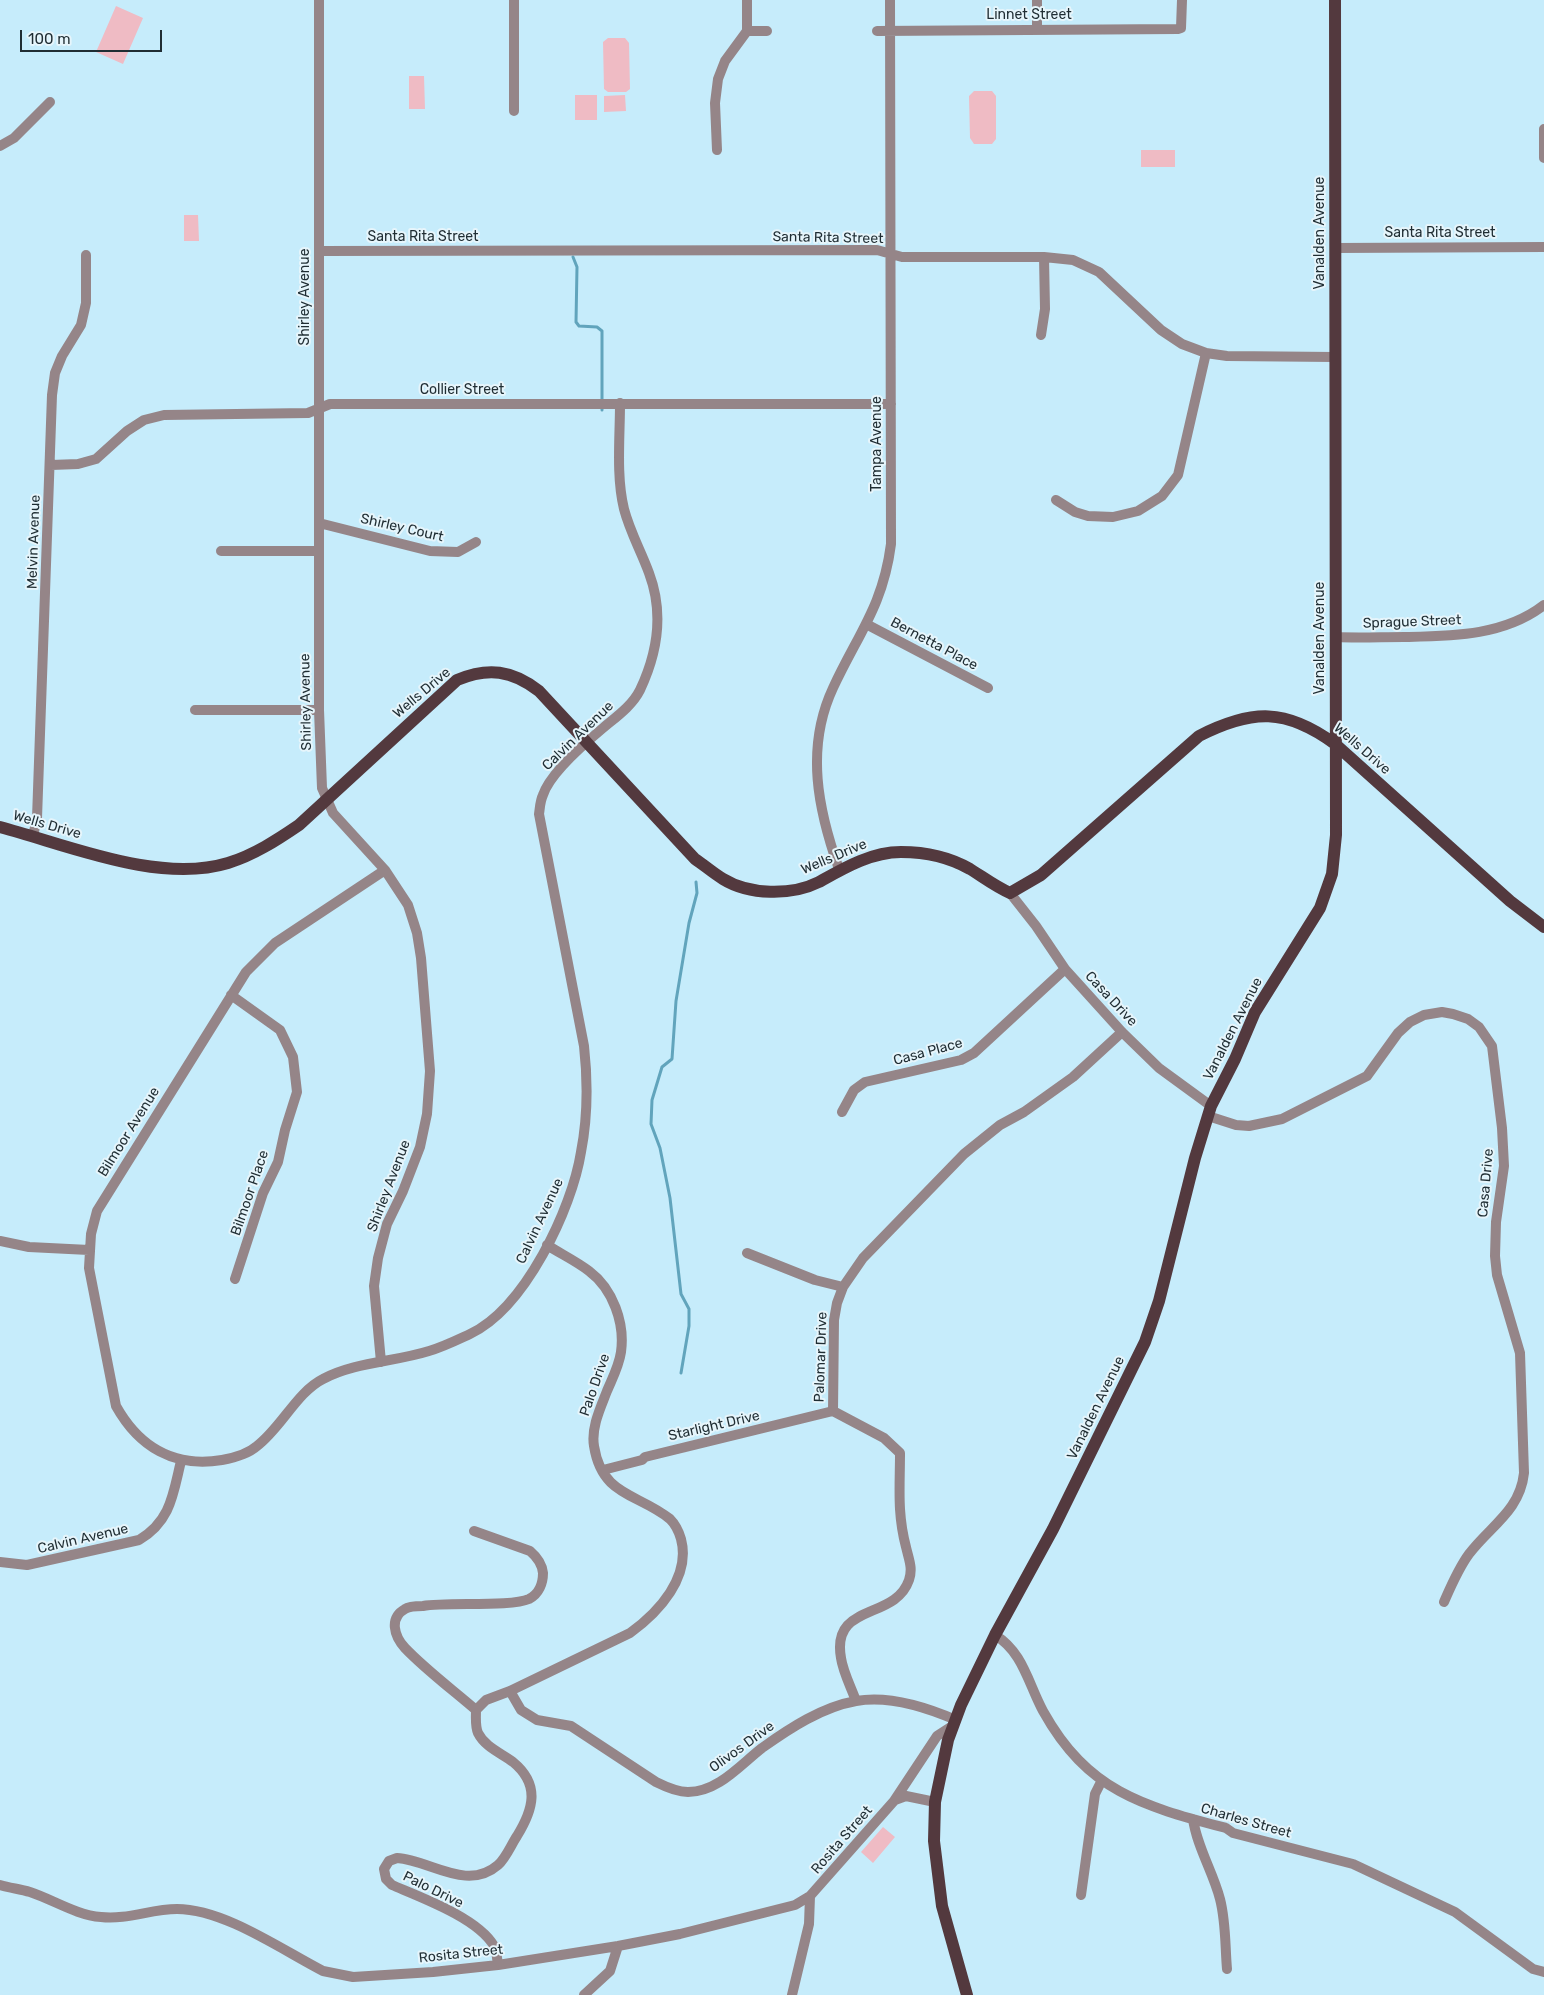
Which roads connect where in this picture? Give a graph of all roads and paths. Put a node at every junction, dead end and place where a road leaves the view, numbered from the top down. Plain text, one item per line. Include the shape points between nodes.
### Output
1 (319, 0) edge
2 (514, 0) edge
3 (747, 0) edge
4 (890, 0) edge
5 (1037, 0) edge
6 (1182, 0) edge
7 (1335, 0) edge
8 (1037, 28) junction
9 (747, 31) junction
10 (767, 31) dead end
11 (877, 31) dead end
12 (890, 31) junction
13 (50, 102) dead end
14 (514, 111) dead end
15 (1544, 129) edge
16 (0, 146) edge
17 (717, 150) dead end
18 (1544, 158) edge
19 (1544, 247) edge
20 (1335, 248) junction
21 (319, 251) junction
22 (890, 253) junction
23 (86, 255) dead end
24 (1044, 257) junction
25 (1042, 336) dead end
26 (1206, 353) junction
27 (1334, 357) junction
28 (620, 403) junction
29 (891, 404) junction
30 (319, 408) junction
31 (51, 465) junction
32 (1056, 500) dead end
33 (319, 523) junction
34 (476, 542) dead end
35 (221, 551) dead end
36 (319, 551) junction
37 (1544, 605) edge
38 (868, 625) junction
39 (1335, 637) junction
40 (988, 688) dead end
41 (195, 710) dead end
42 (320, 710) junction
43 (586, 743) junction
44 (1335, 744) junction
45 (326, 798) junction
46 (0, 827) edge
47 (33, 836) junction
48 (839, 869) junction
49 (385, 870) junction
50 (1010, 893) junction
51 (1544, 927) edge
52 (1064, 969) junction
53 (231, 995) junction
54 (1122, 1032) junction
55 (1210, 1111) junction
56 (842, 1112) dead end
57 (0, 1241) edge
58 (547, 1245) junction
59 (89, 1250) junction
60 (747, 1252) dead end
61 (235, 1279) dead end
62 (843, 1287) junction
63 (381, 1362) junction
64 (833, 1411) junction
65 (181, 1461) junction
66 (603, 1470) junction
67 (474, 1531) dead end
68 (0, 1562) edge
69 (1444, 1602) dead end
70 (995, 1635) junction
71 (510, 1691) junction
72 (856, 1701) junction
73 (476, 1710) junction
74 (955, 1722) junction
75 (1102, 1780) junction
76 (894, 1800) junction
77 (935, 1802) junction
78 (1193, 1819) junction
79 (0, 1885) edge
80 (1081, 1895) dead end
81 (810, 1896) junction
82 (618, 1946) junction
83 (498, 1965) junction
84 (1227, 1969) dead end
85 (1544, 1972) edge
86 (584, 1995) edge
87 (792, 1995) edge
88 (966, 1995) edge

1 - 21 street, Shirley Avenue
2 - 14 street
3 - 9 street
4 - 12 street, Tampa Avenue
5 - 8 street
6 - 8 street, Linnet Street via 1181,28
7 - 20 main road, Vanalden Avenue
8 - 12 street, Linnet Street
9 - 10 street
9 - 17 street via 725,61 718,79 715,103
11 - 12 street, Linnet Street
12 - 22 street, Tampa Avenue
13 - 16 street via 14,138
15 - 18 street
19 - 20 street, Santa Rita Street
20 - 27 main road, Vanalden Avenue
21 - 22 street, Santa Rita Street via 878,250
21 - 30 street, Shirley Avenue
22 - 24 street, Santa Rita Street via 902,257
22 - 29 street, Tampa Avenue
23 - 31 street, Melvin Avenue via 86,304 81,325 55,373
24 - 25 street
24 - 26 street, Santa Rita Street via 1073,260 1099,272 1161,330 1182,344
26 - 27 street, Santa Rita Street
26 - 32 street via 1178,475 1162,496 1138,511 1113,517 1088,516
27 - 39 main road, Vanalden Avenue
28 - 29 street, Collier Street
28 - 30 street, Collier Street via 330,404
28 - 43 street, Calvin Avenue via 620,486 637,547 649,573 658,631 651,663 638,693 623,712
29 - 38 street, Tampa Avenue via 891,544 886,579
30 - 31 street, Collier Street via 308,413 164,415 144,420 127,431 96,460
30 - 33 street, Shirley Avenue
31 - 47 street, Melvin Avenue
33 - 34 street, Shirley Court via 430,551 458,552
33 - 36 street, Shirley Avenue
35 - 36 street
36 - 42 street, Shirley Avenue
37 - 39 street, Sprague Street via 1496,628 1462,636
38 - 40 street, Bernetta Place
38 - 48 street, Tampa Avenue via 833,688 817,751 819,803
39 - 44 main road, Vanalden Avenue
41 - 42 street
42 - 45 street, Shirley Avenue via 322,788
43 - 45 main road, Wells Drive via 530,684 511,674 481,672 456,680
43 - 48 main road, Wells Drive via 695,859 723,880 743,888 775,892 817,883
43 - 58 street, Calvin Avenue via 552,780 543,795 539,814 588,1081 581,1153 570,1195
44 - 50 main road, Wells Drive via 1297,722 1275,717 1251,716 1229,721 1200,736 1041,875
44 - 51 main road, Wells Drive via 1510,901
44 - 55 main road, Vanalden Avenue via 1336,835 1332,874 1320,908 1255,1012
45 - 47 main road, Wells Drive via 299,825 270,845 208,868 165,869 132,864
45 - 49 street, Shirley Avenue via 333,813
46 - 47 main road, Wells Drive
48 - 50 main road, Wells Drive via 875,856 899,852 925,854 968,868
49 - 53 street, Bilmoor Avenue via 275,943 246,972
49 - 63 street, Shirley Avenue via 408,905 418,933 430,1071 427,1114 420,1147 404,1191 387,1224 378,1258 374,1286
50 - 52 street, Casa Drive
52 - 54 street, Casa Drive
52 - 56 street, Casa Place via 974,1053 944,1064 865,1082 854,1090
53 - 59 street, Bilmoor Avenue via 97,1211
53 - 61 street, Bilmoor Place via 280,1030 293,1057 297,1092 284,1130 278,1162 263,1193
54 - 55 street, Casa Drive
54 - 62 street, Palomar Drive via 1073,1077 1000,1125 964,1154 863,1258
55 - 69 street, Casa Drive via 1236,1125 1249,1126 1282,1119 1367,1076 1398,1034 1424,1014 1442,1012 1468,1019 1479,1027 1492,1046 1504,1166 1495,1256 1497,1275 1520,1353 1523,1488 1513,1507 1468,1555
55 - 70 main road, Vanalden Avenue via 1164,1284 1145,1342 1053,1529
57 - 59 street via 29,1247
58 - 63 street, Calvin Avenue via 525,1284 503,1311 472,1333 429,1351
58 - 66 street, Palo Drive via 590,1272 608,1292 620,1319 621,1351 594,1433 594,1447
59 - 65 street, Bilmoor Avenue via 91,1283 116,1406 140,1439 155,1450
60 - 62 street via 815,1280
62 - 64 street, Palomar Drive via 834,1320
63 - 65 street, Calvin Avenue via 338,1372 321,1380 306,1392 279,1426 256,1448 216,1461
64 - 66 street, Starlight Drive
64 - 72 street, Palomar Drive via 884,1438 900,1453 898,1500 912,1568 900,1598 890,1605 862,1614 845,1627 840,1641 841,1658
65 - 68 street, Calvin Avenue via 166,1515 154,1531 140,1540 27,1565
66 - 71 street, Palo Drive via 615,1489 671,1520 679,1532 683,1550 680,1575 669,1594 645,1622 630,1633
67 - 73 street via 530,1551 537,1557 543,1574 537,1593 524,1601 405,1608 396,1617 394,1625 404,1647
70 - 74 main road, Vanalden Avenue
70 - 75 street, Charles Street via 1016,1653 1057,1733 1086,1767
71 - 72 street, Olivos Drive via 521,1710 537,1720 571,1726 656,1782 688,1792 724,1779 761,1749 809,1718
71 - 73 street, Palo Drive via 486,1700
72 - 74 street, Olivos Drive via 879,1700 917,1706
73 - 83 street, Palo Drive via 477,1732 486,1744 514,1763 526,1776 532,1801 529,1817 499,1864 483,1874 464,1876 397,1858 389,1860 384,1869 386,1879 392,1885 442,1906 472,1926 494,1945
74 - 76 street, Rosita Street via 938,1736
74 - 77 main road, Vanalden Avenue
75 - 78 street, Charles Street via 1140,1802
75 - 80 street via 1095,1794
76 - 77 street via 906,1796
76 - 81 street, Rosita Street
77 - 88 main road, Vanalden Avenue via 937,1876
78 - 84 street via 1224,1917
78 - 85 street, Charles Street via 1233,1833 1353,1864 1455,1912 1533,1968
79 - 83 street, Rosita Street via 102,1918 176,1909 202,1911 229,1921 323,1971 339,1976
81 - 82 street, Rosita Street via 795,1906
81 - 87 street via 809,1924
82 - 83 street, Rosita Street
82 - 86 street via 610,1971

